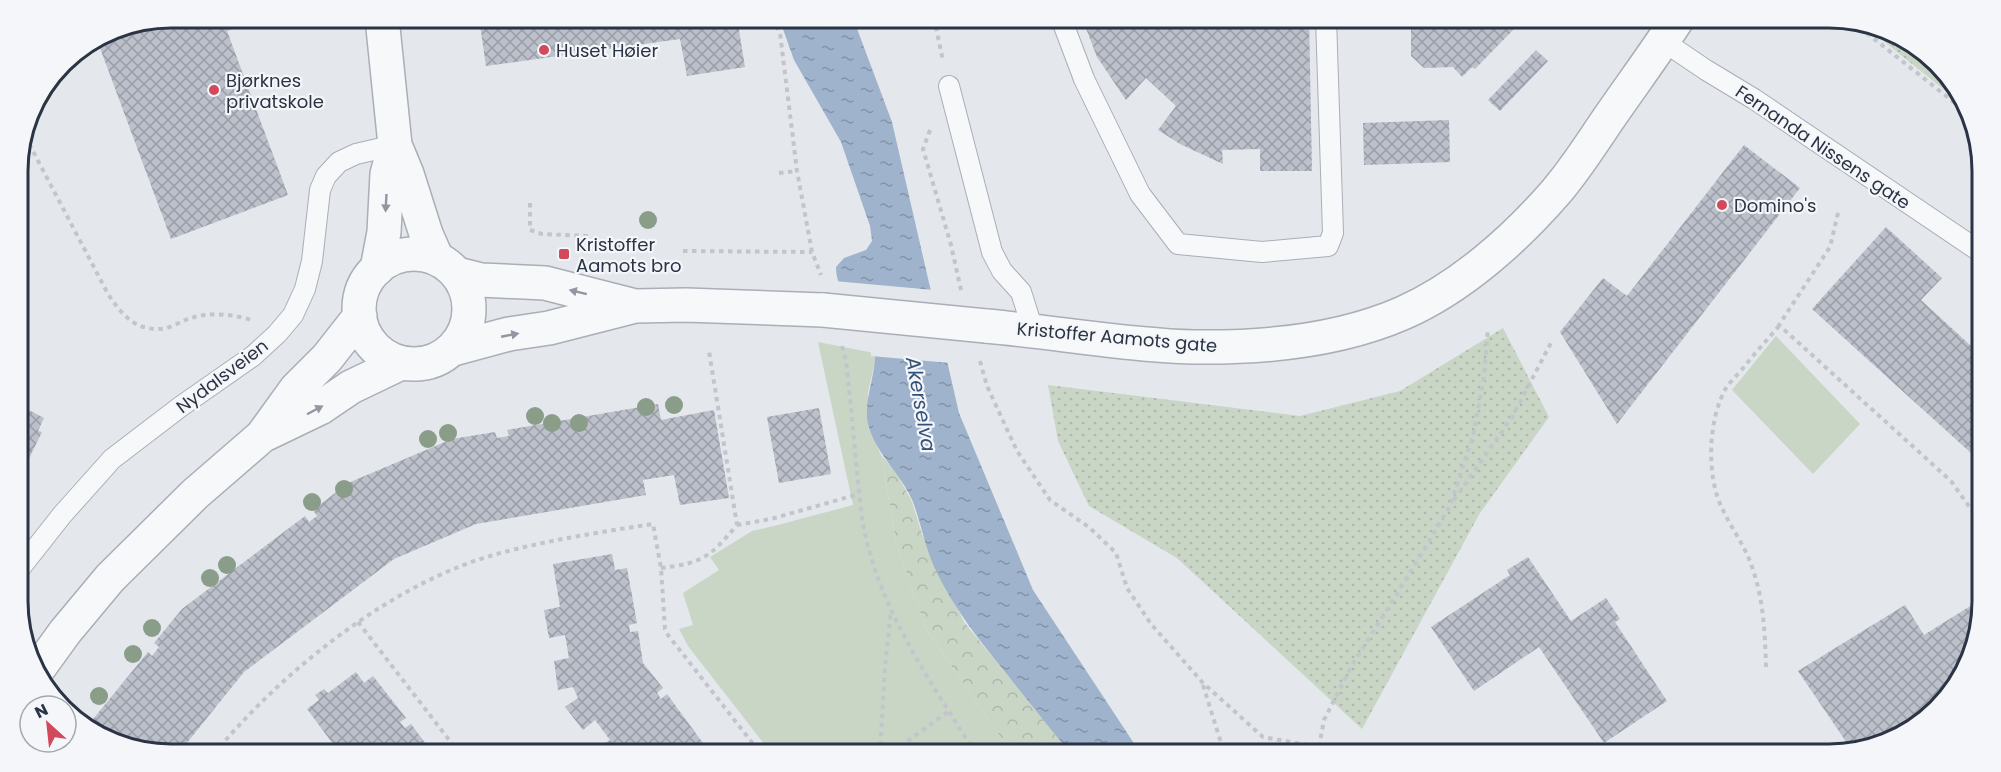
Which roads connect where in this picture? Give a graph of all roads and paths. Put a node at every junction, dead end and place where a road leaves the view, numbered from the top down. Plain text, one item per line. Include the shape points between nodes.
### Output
1 (1065, 28) edge
2 (1326, 28) edge
3 (383, 29) edge
4 (778, 29) edge
5 (936, 29) edge
6 (1670, 29) edge
7 (1868, 34) edge
8 (949, 86) junction
9 (1954, 103) edge
10 (395, 145) junction
11 (31, 147) edge
12 (797, 171) junction
13 (779, 173) dead end
14 (530, 203) dead end
15 (1838, 213) dead end
16 (1972, 246) edge
17 (597, 251) dead end
18 (683, 251) dead end
19 (812, 252) junction
20 (447, 266) junction
21 (377, 269) junction
22 (823, 295) junction
23 (964, 300) dead end
24 (635, 306) junction
25 (360, 316) junction
26 (1779, 325) junction
27 (1488, 328) dead end
28 (1033, 330) junction
29 (277, 334) junction
30 (841, 340) dead end
31 (982, 340) junction
32 (1552, 340) dead end
33 (453, 349) junction
34 (709, 351) dead end
35 (401, 363) junction
36 (262, 436) junction
37 (859, 494) junction
38 (1450, 506) junction
39 (1972, 511) edge
40 (737, 525) junction
41 (28, 558) edge
42 (661, 568) junction
43 (891, 609) junction
44 (358, 622) junction
45 (43, 663) edge
46 (1766, 667) dead end
47 (1203, 683) junction
48 (949, 711) junction
49 (1221, 743) edge
50 (1298, 743) edge
51 (1320, 743) edge
52 (223, 744) edge
53 (452, 744) edge
54 (752, 744) edge
55 (881, 744) edge
56 (904, 744) edge
57 (969, 744) edge

1 - 2 lane via 1084,79 1140,194 1178,244 1262,252 1328,246 1333,233
3 - 10 street
4 - 12 path
5 - 8 path
6 - 16 lane, Fernanda Nissens gate via 1706,70
6 - 28 street, Kristoffer Aamots gate via 1556,192 1466,276 1402,313 1336,334 1263,345 1192,347
7 - 9 path
8 - 23 path via 923,149
8 - 28 lane via 992,252 1002,271 1021,292
10 - 20 street via 426,234
10 -> 21 street via 387,174 384,232
10 - 29 lane, Nydalsveien via 356,154 339,162 326,176 320,190 305,289
11 - 29 path via 122,315 139,326 161,330 192,317 241,316 266,325
12 - 13 path
12 - 19 path
14 - 17 path via 530,230 588,236
15 - 26 path via 1830,247
18 - 19 path
19 - 22 path
20 - 21 street via 427,255 406,255
24 -> 20 street, Kristoffer Aamots gate via 545,283 481,280
20 - 33 street via 465,288 469,304 469,320
21 - 25 street via 363,290
22 - 24 street, Kristoffer Aamots gate
22 - 31 street, Kristoffer Aamots gate, bridge
33 -> 24 street, Kristoffer Aamots gate
25 - 35 street via 373,346
25 - 36 street via 296,389
26 - 39 path via 1951,481
26 - 46 path via 1727,387 1718,410 1712,449 1713,487 1754,572 1765,624
27 - 38 path via 1473,436
28 - 31 street, Kristoffer Aamots gate
29 - 41 lane, Nydalsveien via 253,356 112,459
30 - 37 path
31 - 47 path via 987,386 1017,451 1050,500 1090,528 1116,553 1127,588 1151,624
32 - 38 path via 1512,417
33 - 35 street via 429,362
34 - 40 path
36 -> 35 street
36 - 45 street via 195,494 110,578
37 - 40 path
37 - 43 path via 865,534
38 - 51 path via 1351,667 1324,720
40 - 42 path via 702,559
42 - 44 path via 653,524 575,536 496,554 459,567 408,591
42 - 54 path via 665,629
43 - 48 path
43 - 55 path
44 - 52 path via 263,701
44 - 53 path
47 - 49 path
47 - 50 path via 1263,737
48 - 56 path
48 - 57 path

